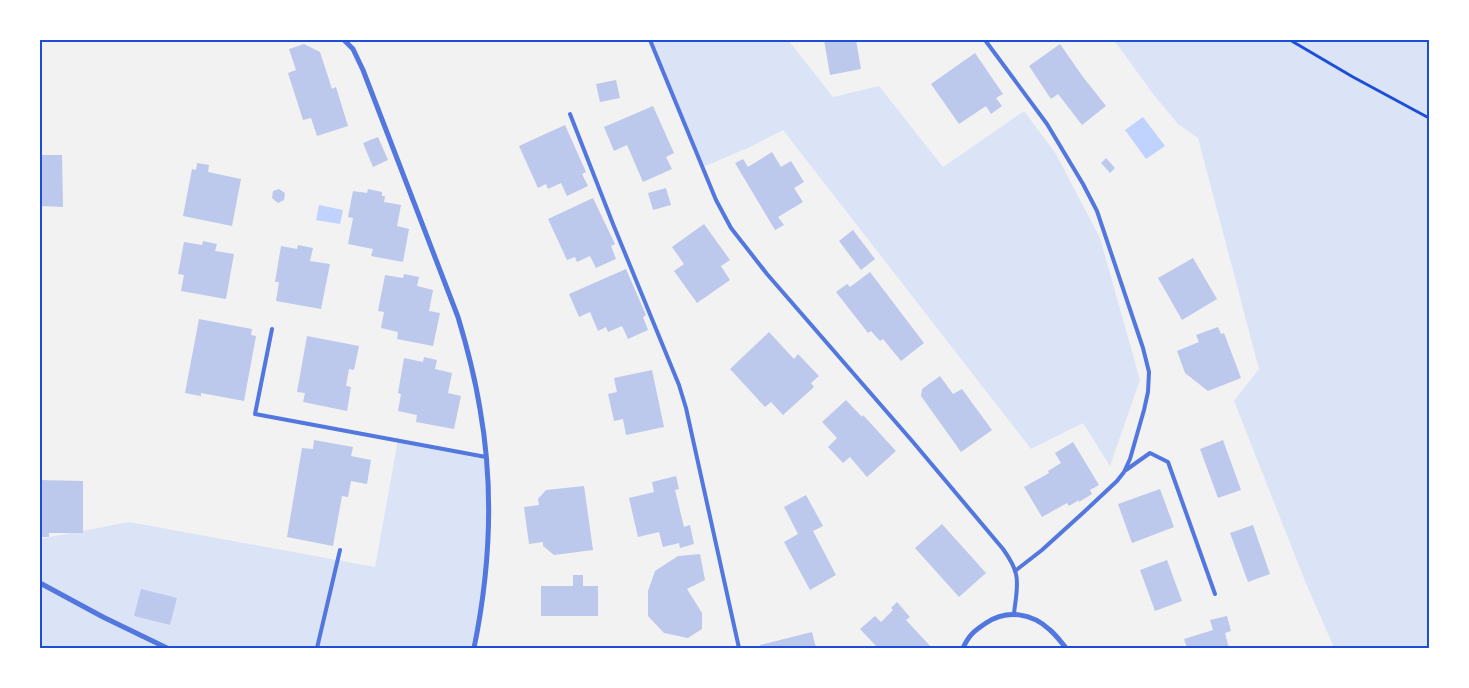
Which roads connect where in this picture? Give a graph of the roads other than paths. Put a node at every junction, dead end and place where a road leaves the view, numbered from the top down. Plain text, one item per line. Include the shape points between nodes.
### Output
1 (344, 40) edge
2 (650, 40) edge
3 (986, 40) edge
4 (570, 114) dead end
5 (272, 329) dead end
6 (486, 457) junction
7 (1124, 472) junction
8 (340, 550) dead end
9 (1015, 571) junction
10 (40, 583) edge
11 (1215, 594) dead end
12 (1014, 614) junction
13 (167, 648) edge
14 (317, 648) edge
15 (474, 648) edge
16 (739, 648) edge
17 (963, 648) edge
18 (1066, 648) edge

1 - 6 street via 353,49 363,70 458,317 479,402
2 - 9 lane via 716,200 731,228 1003,548
3 - 7 lane via 1046,124 1097,210 1144,348 1149,372 1148,392
4 - 16 lane via 679,385
5 - 6 lane via 255,414
6 - 15 street via 489,501 486,563
7 - 9 lane via 1085,511
7 - 11 lane via 1150,453 1168,462
8 - 14 lane
9 - 12 lane
10 - 13 street
12 - 17 street via 994,617 969,636
12 - 18 street via 1033,618 1050,630

